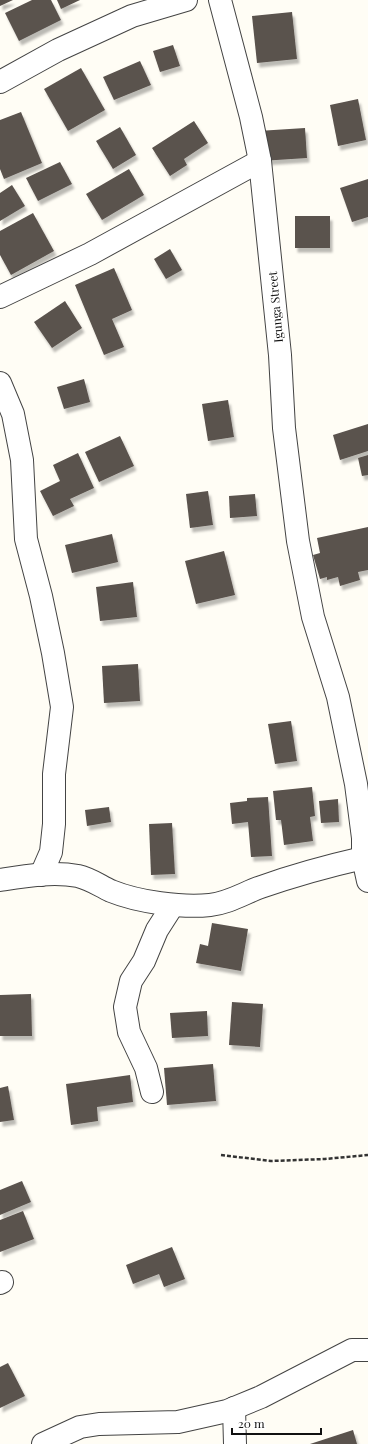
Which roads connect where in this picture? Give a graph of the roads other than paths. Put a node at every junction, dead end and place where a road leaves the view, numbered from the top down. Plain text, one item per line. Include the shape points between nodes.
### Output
1 (186, 0) edge
2 (220, 0) edge
3 (0, 82) edge
4 (260, 161) junction
5 (0, 298) edge
6 (0, 383) edge
7 (363, 858) junction
8 (41, 875) junction
9 (0, 880) edge
10 (368, 881) edge
11 (173, 905) junction
12 (152, 1092) dead end
13 (368, 1350) edge
14 (234, 1408) junction
15 (43, 1444) edge
16 (235, 1444) edge

1 - 3 street via 132,16 58,50
2 - 4 street, Igunga Street via 250,110
4 - 5 street via 90,254
4 - 7 street, Igunga Street via 292,502 303,575 338,697 356,784
6 - 8 street via 13,414 22,460 26,539 47,624 62,707 54,774 51,852
7 - 10 street, Igunga Street
7 - 11 street via 317,868 210,905
8 - 9 street
8 - 11 street via 80,876 124,895
11 - 12 street via 157,930 144,961 131,980 125,1007 129,1032 146,1068
13 - 14 street via 352,1350 261,1397
14 - 15 street via 178,1422 99,1424 80,1427
14 - 16 street

